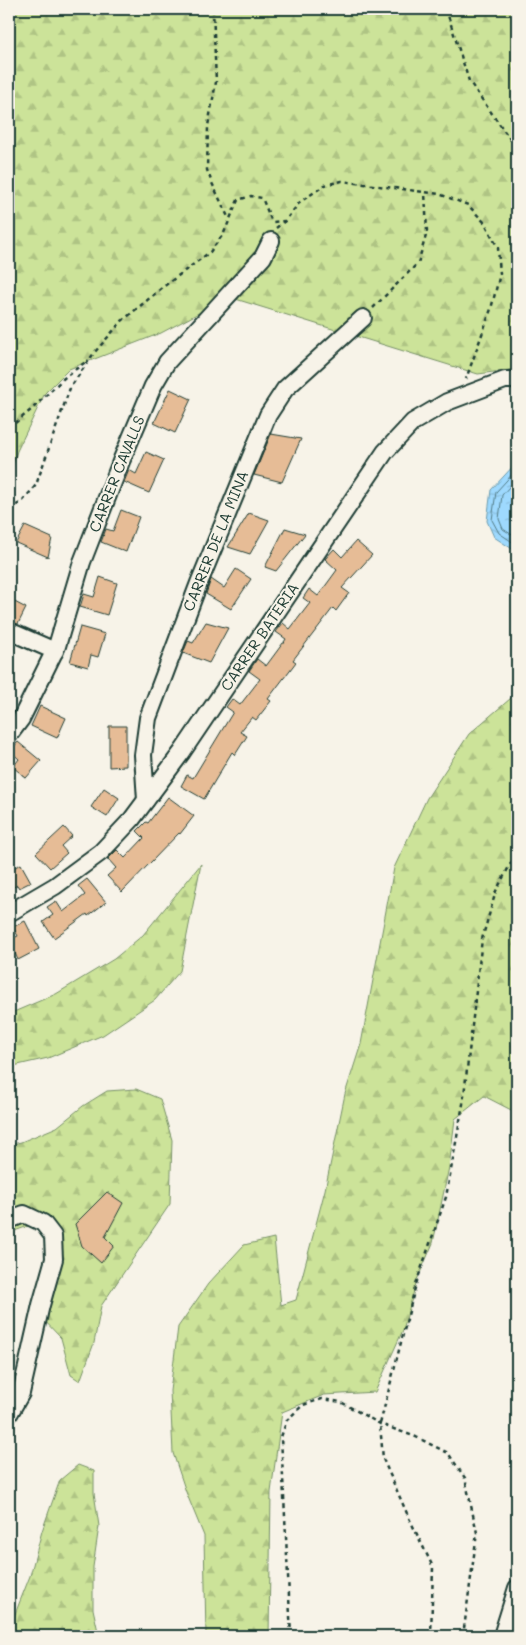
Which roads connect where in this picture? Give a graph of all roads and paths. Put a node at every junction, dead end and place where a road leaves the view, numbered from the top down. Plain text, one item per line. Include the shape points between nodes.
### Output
1 (213, 9) edge
2 (446, 9) edge
3 (517, 149) edge
4 (425, 192) junction
5 (229, 219) junction
6 (285, 220) junction
7 (271, 241) joint
8 (363, 318) joint
9 (91, 358) junction
10 (517, 380) edge
11 (467, 395) junction
12 (9, 428) edge
13 (9, 509) edge
14 (9, 631) edge
15 (55, 651) junction
16 (9, 735) edge
17 (146, 800) junction
18 (517, 852) edge
19 (9, 913) edge
20 (9, 1220) edge
21 (9, 1414) edge
22 (380, 1424) junction
23 (517, 1588) edge
24 (292, 1636) edge
25 (431, 1636) edge
26 (463, 1636) edge
27 (502, 1636) edge

1 - 5 path via 216,82 208,126 207,170
2 - 3 path via 469,81
4 - 6 path via 342,181 325,185 300,202
4 - 8 path via 426,232 418,263
4 - 11 path via 468,205 485,223 498,248 500,274 466,381
5 - 6 path via 238,200 251,196 262,198 272,222
5 - 9 path via 224,233 210,252 122,322
6 - 7 path via 276,227
7 - 15 street, CARRER CAVALLS via 263,257 167,362 153,386 82,562
8 - 17 street, CARRER DE LA MINA via 285,389 268,415 148,718 143,754
9 - 12 path
9 - 13 path via 70,388 36,485 22,502
10 - 11 street, CARRER BATERIA via 505,380
11 - 17 street, CARRER BATERIA via 447,402 413,422 385,452 182,752
14 - 15 street
15 - 16 street, CARRER CAVALLS via 21,719
17 - 19 street, CARRER BATERIA via 101,852
18 - 22 path via 496,891 482,939 463,1104 446,1197 416,1284
20 - 21 street via 24,1214 43,1223 53,1236 54,1259 21,1393
22 - 24 path via 341,1402 322,1399 303,1405 287,1420 281,1437
22 - 25 path via 383,1459 433,1567
22 - 26 path via 448,1453 465,1478 477,1533
23 - 27 street

